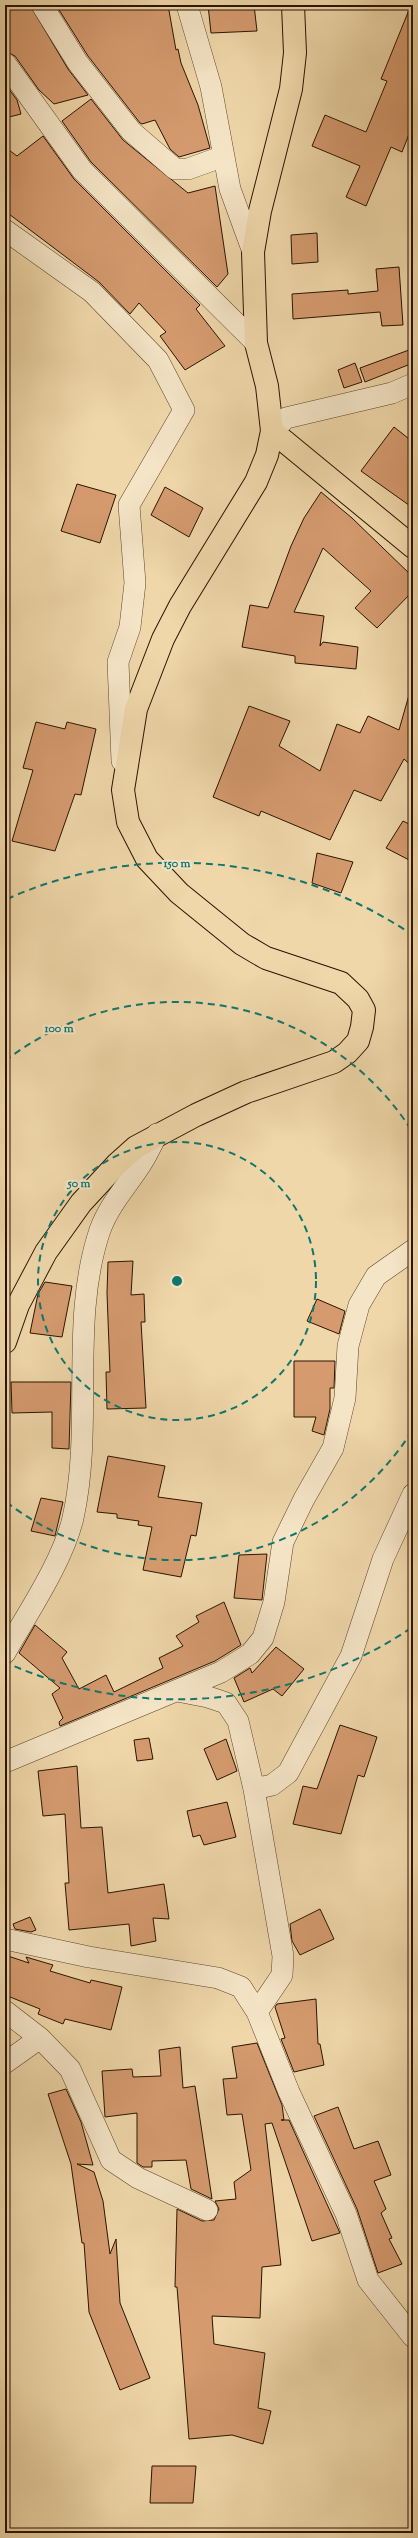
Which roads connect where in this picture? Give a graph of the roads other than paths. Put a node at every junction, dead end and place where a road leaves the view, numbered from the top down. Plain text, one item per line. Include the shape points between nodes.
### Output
1 (42, 5) edge
2 (188, 5) edge
3 (293, 5) edge
4 (5, 63) edge
5 (224, 156) junction
6 (5, 230) edge
7 (253, 252) junction
8 (256, 344) junction
9 (413, 384) edge
10 (272, 431) junction
11 (413, 547) edge
12 (123, 790) junction
13 (157, 1134) junction
14 (413, 1250) edge
15 (5, 1342) edge
16 (413, 1494) edge
17 (5, 1653) edge
18 (178, 1690) junction
19 (5, 1762) edge
20 (254, 1789) junction
21 (5, 1939) edge
22 (257, 2012) junction
23 (8, 2016) edge
24 (40, 2038) junction
25 (5, 2063) edge
26 (207, 2210) dead end
27 (413, 2337) edge

1 - 5 street via 78,63 131,131 175,169 188,169
2 - 5 street via 212,87
3 - 7 main road via 295,53 291,89 260,211
4 - 8 street via 82,170
5 - 7 street via 230,189
6 - 12 street via 97,297 158,360 184,410 129,505 135,583 130,627 118,662
7 - 8 main road
8 - 10 main road via 267,386
9 - 10 street via 392,393 286,418
10 - 11 main road
10 - 12 main road via 267,455 256,482 180,606 163,639 136,709
12 - 13 main road via 128,822 147,859 179,893 242,944 266,958 341,983 358,999 364,1010 358,1041 334,1062 246,1092
13 - 15 main road via 136,1147 117,1164 81,1203 46,1252 18,1305
13 - 17 street via 142,1163 111,1205 100,1230 86,1285 83,1441 73,1519 58,1558
14 - 18 street via 376,1276 359,1305 348,1346 345,1398 332,1448 283,1542 274,1602 263,1638 250,1654 221,1672
16 - 20 street via 383,1559 351,1656 288,1773 272,1785
18 - 19 street
18 - 20 street via 208,1696 226,1703 238,1720
20 - 22 street via 283,1956 282,1975
21 - 22 street via 89,1957 218,1978 241,1987
22 - 27 street via 289,2092 346,2214 368,2280
23 - 24 street
24 - 25 street
24 - 26 street via 70,2069 111,2160 138,2178

